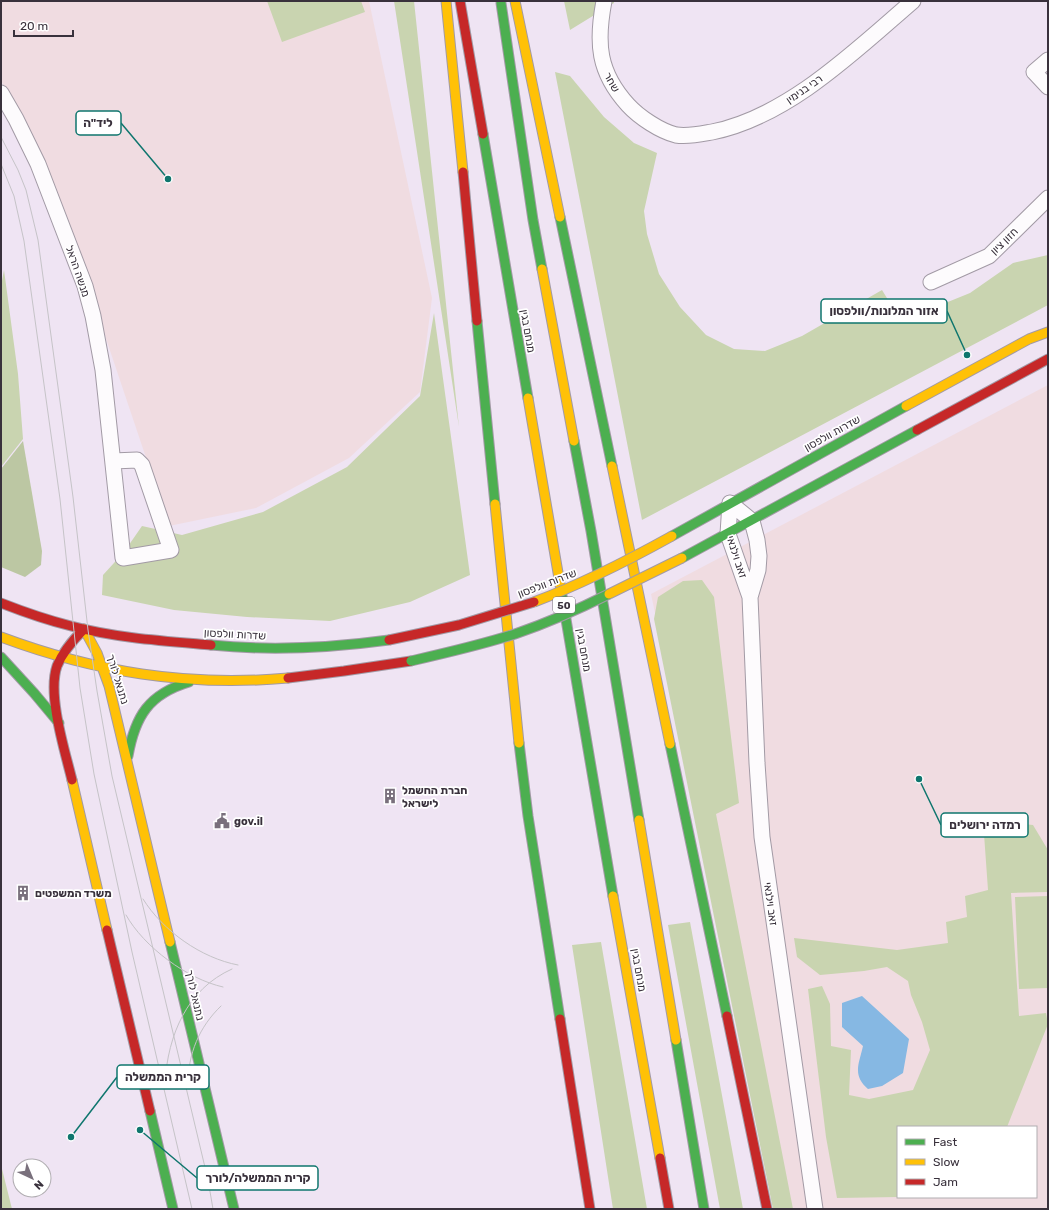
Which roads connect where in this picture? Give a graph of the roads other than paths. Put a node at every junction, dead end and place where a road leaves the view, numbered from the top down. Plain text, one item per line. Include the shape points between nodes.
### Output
1 (446, 1) edge
2 (460, 1) edge
3 (501, 1) edge
4 (515, 1) edge
5 (604, 1) edge
6 (913, 1) edge
7 (1048, 60) edge
8 (1048, 87) edge
9 (1, 94) edge
10 (675, 134) joint
11 (1048, 198) edge
12 (931, 282) dead end
13 (1048, 332) edge
14 (1048, 359) edge
15 (113, 461) junction
16 (730, 503) junction
17 (752, 521) junction
18 (728, 534) junction
19 (750, 597) junction
20 (1, 603) edge
21 (84, 630) junction
22 (1, 637) edge
23 (1, 657) edge
24 (60, 658) junction
25 (104, 668) junction
26 (200, 680) junction
27 (60, 724) junction
28 (128, 763) junction
29 (173, 1209) edge
30 (234, 1209) edge
31 (590, 1209) edge
32 (669, 1209) edge
33 (704, 1209) edge
34 (767, 1209) edge
35 (815, 1209) edge

1 - 31 main road via 528,816
2 - 32 main road, מנחם בגין / 50
3 - 33 main road via 533,220 591,531
4 - 34 main road
5 - 10 street, שחר via 600,48 605,71 619,95 637,114 650,124
6 - 10 street, רבי בנימין via 849,56 774,109 743,124 722,130 689,136
7 - 8 street via 1034,72
9 - 15 street, מנשה הראל via 38,164 85,286 99,346
11 - 12 street, חזון ציון via 990,256
13 - 16 main road, שדרות וולפסון via 1029,339
14 - 17 main road
15 - 15 street, מנשה הראל via 123,558 171,550 142,465 136,460
16 - 17 street
16 - 18 street, זאב וילנאי
16 - 21 main road, שדרות וולפסון, bridge via 573,587 462,625 389,640 326,647 258,648 150,640
17 - 18 main road
17 - 19 street, זאב וילנאי via 759,556 758,570
18 - 19 street, זאב וילנאי
18 - 26 main road, bridge via 582,607 528,630 464,649 366,669 288,678
19 - 35 street, זאב וילנאי via 756,763 762,837
20 - 21 main road, שדרות וולפסון via 40,618
21 - 24 main road
21 - 25 main road, נתנאל לורך
22 - 24 main road
23 - 27 main road
24 - 25 main road
24 - 27 main road via 56,667 54,693
25 - 26 main road via 167,678
25 - 28 main road, נתנאל לורך
26 - 28 main road via 168,688 154,699 139,719 130,742
27 - 29 main road via 108,939
28 - 30 main road, נתנאל לורך

